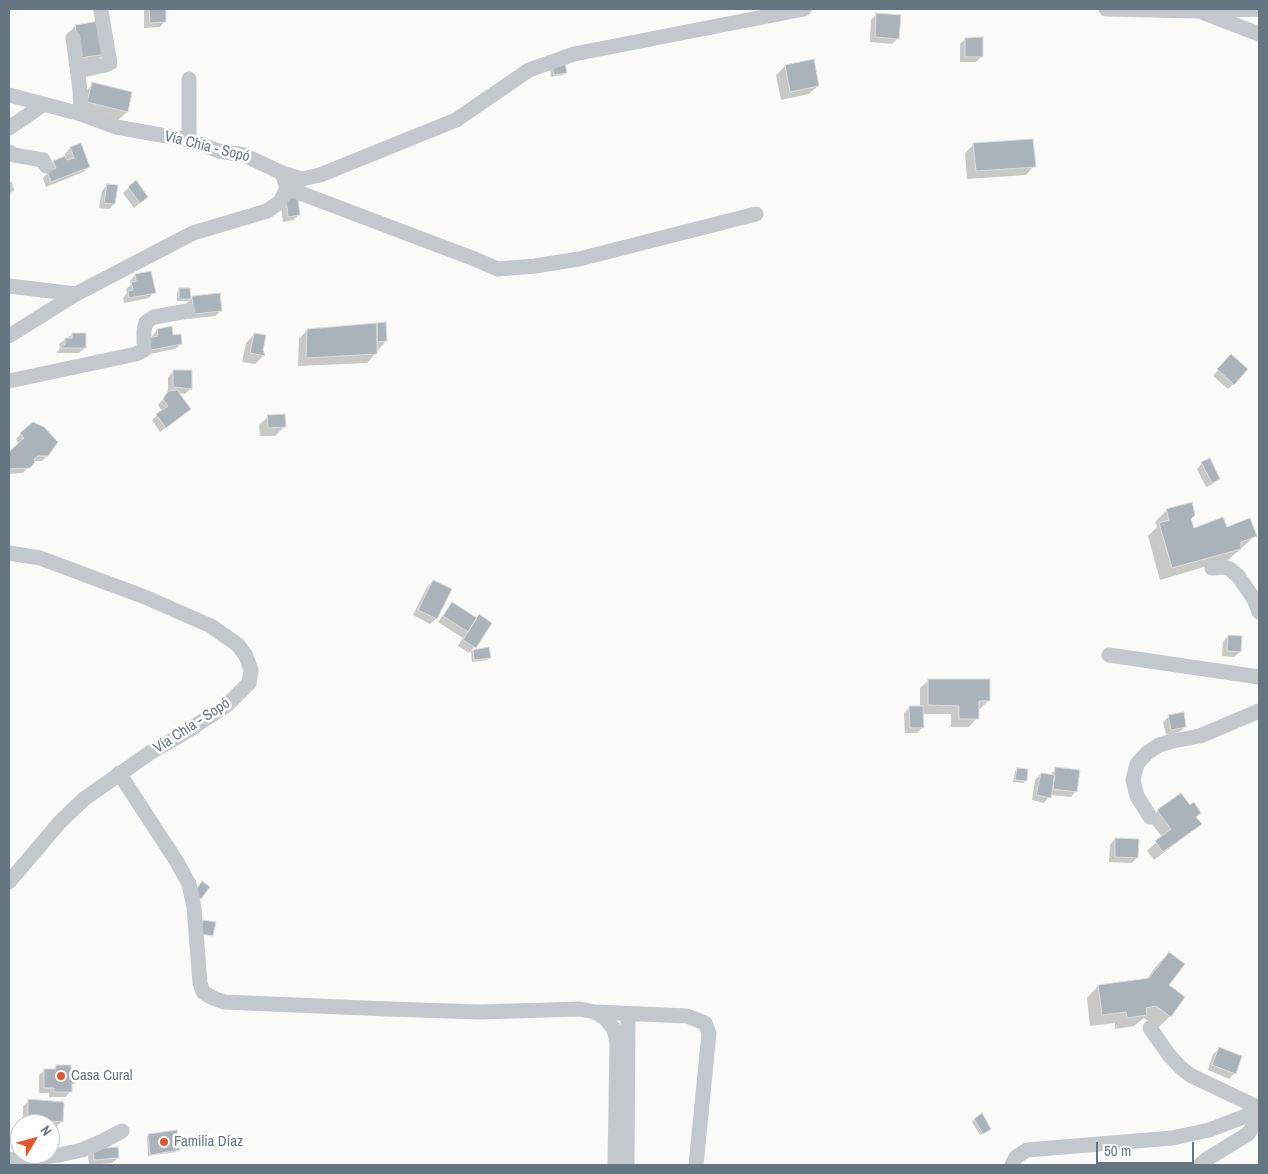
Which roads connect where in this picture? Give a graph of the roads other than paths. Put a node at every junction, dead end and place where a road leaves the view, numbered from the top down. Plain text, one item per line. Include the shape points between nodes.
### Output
1 (804, 9) edge
2 (1106, 9) edge
3 (1259, 9) edge
4 (1197, 10) junction
5 (101, 11) dead end
6 (1259, 34) edge
7 (72, 38) dead end
8 (77, 71) junction
9 (189, 79) dead end
10 (9, 94) edge
11 (44, 104) junction
12 (81, 114) junction
13 (9, 128) edge
14 (189, 140) junction
15 (9, 152) edge
16 (46, 166) dead end
17 (284, 181) junction
18 (756, 214) dead end
19 (9, 286) edge
20 (76, 294) junction
21 (188, 311) dead end
22 (9, 336) edge
23 (9, 381) edge
24 (9, 553) edge
25 (1212, 568) dead end
26 (1259, 612) edge
27 (1109, 655) dead end
28 (1259, 677) edge
29 (1259, 711) edge
30 (119, 774) junction
31 (1150, 817) dead end
32 (9, 882) edge
33 (595, 1012) junction
34 (628, 1014) junction
35 (1150, 1028) dead end
36 (1259, 1110) edge
37 (122, 1130) dead end
38 (9, 1159) edge
39 (615, 1165) edge
40 (627, 1165) edge
41 (696, 1165) edge
42 (1012, 1165) edge
43 (1200, 1165) edge

1 - 17 street via 574,54 529,70 456,120 320,176
2 - 4 street
3 - 4 street
4 - 6 street
5 - 8 street via 110,63
7 - 8 street
8 - 12 street
9 - 14 street
10 - 11 street, Vía Chía - Sopó
11 - 12 street, Vía Chía - Sopó
11 - 13 street
12 - 14 street, Vía Chía - Sopó via 116,127
14 - 17 street, Vía Chía - Sopó via 263,163
15 - 16 street via 43,160
17 - 18 street via 498,269 579,259
17 - 20 street via 280,202 267,211 193,233
19 - 20 street
20 - 22 street
21 - 23 street via 154,317 146,322 144,350 136,354
24 - 30 street, Vía Chía - Sopó via 40,558 145,597 211,626 238,645 246,656 251,670 249,683 227,705
25 - 26 street via 1230,569 1238,576 1254,598
27 - 28 street
29 - 31 street via 1200,736 1159,745 1136,764 1136,796
30 - 32 street, Vía Chía - Sopó via 84,799 60,822
30 - 33 street via 189,884 200,983 203,992 213,998 224,1002 389,1009 480,1012 580,1009
33 - 34 street
33 - 39 street via 614,1029 617,1043
34 - 40 street
34 - 41 street via 687,1016 705,1023 709,1033
35 - 36 street via 1169,1055 1190,1075
36 - 42 street via 1209,1130 1172,1138 1027,1150 1016,1157
36 - 43 street via 1248,1134
37 - 38 street via 82,1150

